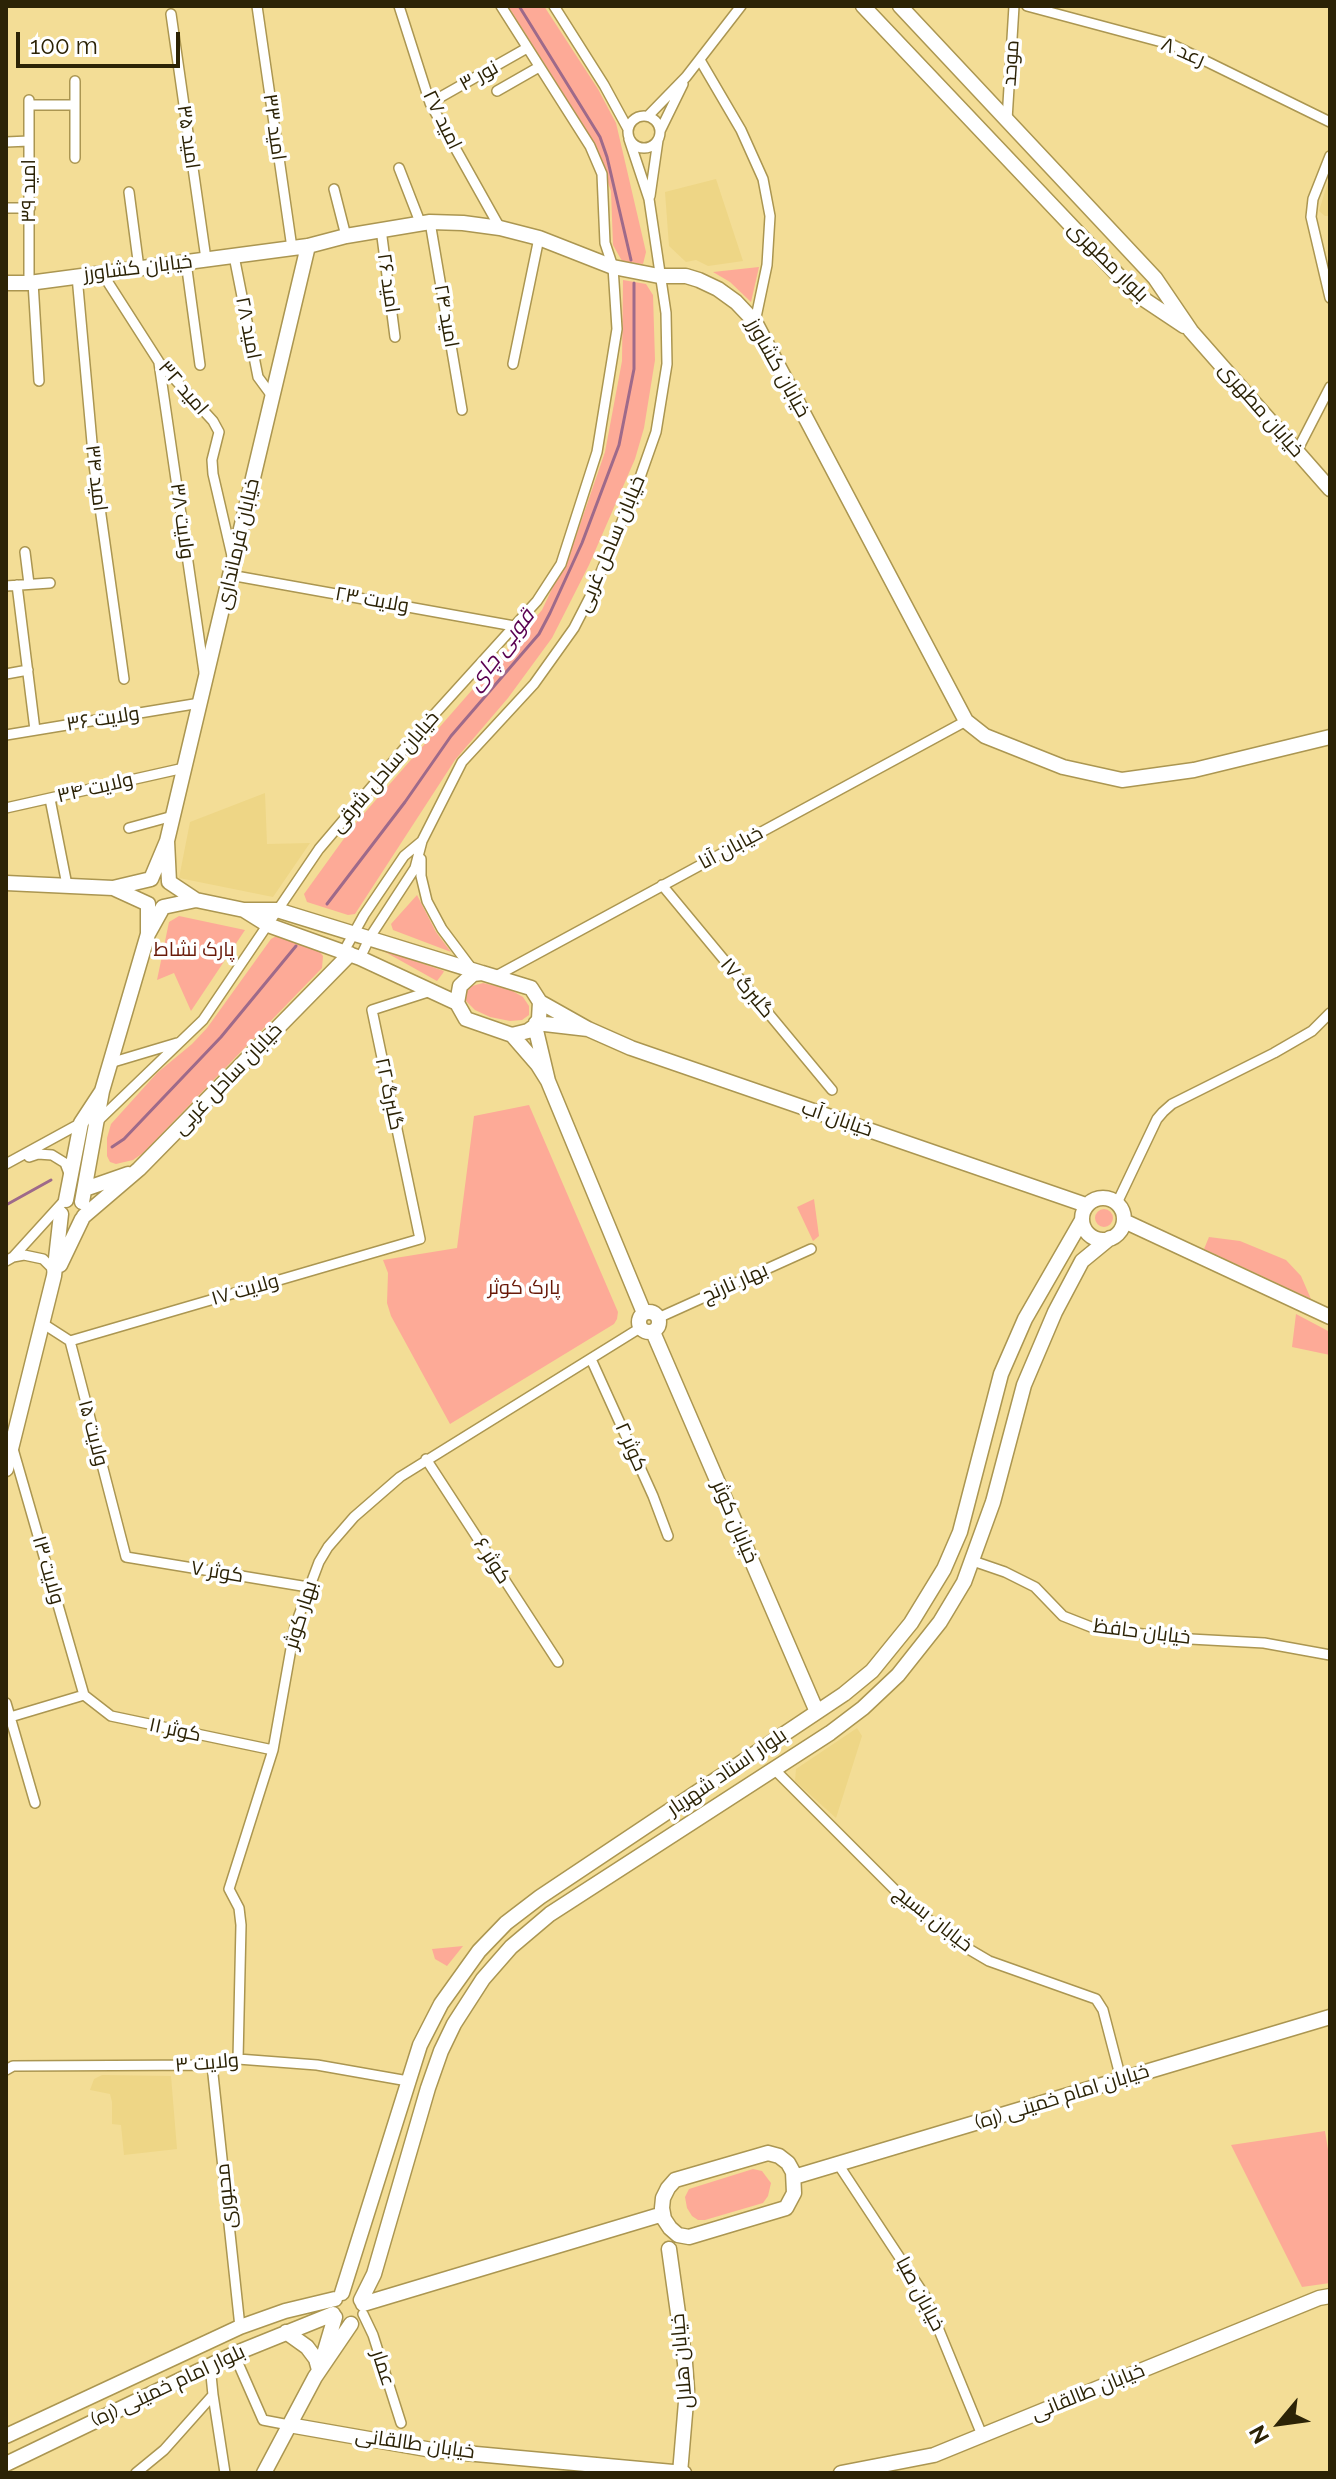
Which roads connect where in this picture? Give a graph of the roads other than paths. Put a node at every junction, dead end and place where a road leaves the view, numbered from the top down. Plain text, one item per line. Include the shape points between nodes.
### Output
1 (257, 6) edge
2 (399, 6) edge
3 (501, 6) edge
4 (554, 6) edge
5 (741, 6) edge
6 (863, 6) edge
7 (900, 6) edge
8 (1014, 6) edge
9 (1027, 6) edge
10 (171, 14) dead end
11 (527, 48) junction
12 (700, 60) junction
13 (539, 67) junction
14 (686, 77) junction
15 (75, 81) dead end
16 (497, 91) dead end
17 (430, 103) junction
18 (75, 105) junction
19 (648, 116) junction
20 (1007, 120) junction
21 (1330, 122) edge
22 (628, 134) junction
23 (659, 135) junction
24 (29, 141) junction
25 (6, 142) edge
26 (1330, 156) edge
27 (75, 158) dead end
28 (399, 168) dead end
29 (334, 189) dead end
30 (129, 192) dead end
31 (649, 199) junction
32 (6, 208) edge
33 (30, 208) junction
34 (425, 222) junction
35 (500, 228) junction
36 (381, 229) junction
37 (346, 236) junction
38 (539, 238) junction
39 (308, 246) junction
40 (292, 248) junction
41 (234, 256) junction
42 (206, 259) junction
43 (186, 262) junction
44 (1145, 266) junction
45 (613, 267) junction
46 (139, 268) junction
47 (102, 273) junction
48 (77, 276) junction
49 (659, 276) junction
50 (31, 282) junction
51 (6, 283) edge
52 (1126, 284) junction
53 (1330, 298) edge
54 (755, 322) junction
55 (1191, 331) junction
56 (395, 337) dead end
57 (159, 362) junction
58 (513, 364) dead end
59 (200, 365) dead end
60 (39, 381) dead end
61 (1330, 387) edge
62 (272, 396) junction
63 (462, 410) dead end
64 (1297, 451) junction
65 (1330, 489) edge
66 (25, 552) dead end
67 (232, 568) junction
68 (50, 583) dead end
69 (29, 584) junction
70 (11, 585) edge
71 (514, 626) junction
72 (28, 670) junction
73 (6, 674) edge
74 (124, 679) dead end
75 (205, 680) junction
76 (200, 703) junction
77 (966, 721) junction
78 (35, 730) junction
79 (6, 735) edge
80 (1330, 737) edge
81 (184, 768) junction
82 (50, 799) junction
83 (6, 808) edge
84 (173, 816) junction
85 (129, 828) dead end
86 (167, 841) junction
87 (422, 841) junction
88 (151, 879) junction
89 (169, 882) junction
90 (6, 883) edge
91 (67, 885) junction
92 (662, 885) junction
93 (113, 888) junction
94 (196, 900) junction
95 (148, 904) junction
96 (163, 907) junction
97 (244, 910) junction
98 (277, 910) junction
99 (268, 925) junction
100 (353, 931) junction
101 (148, 934) junction
102 (370, 937) junction
103 (351, 954) junction
104 (483, 972) junction
105 (431, 991) junction
106 (540, 1002) junction
107 (457, 1003) junction
108 (1330, 1013) edge
109 (536, 1025) junction
110 (588, 1029) junction
111 (512, 1035) junction
112 (180, 1042) junction
113 (110, 1063) junction
114 (548, 1081) junction
115 (832, 1090) dead end
116 (102, 1091) junction
117 (97, 1121) junction
118 (81, 1123) junction
119 (8, 1163) edge
120 (139, 1169) junction
121 (70, 1177) junction
122 (1117, 1203) junction
123 (63, 1205) junction
124 (83, 1206) junction
125 (1084, 1212) junction
126 (1124, 1221) junction
127 (1110, 1238) junction
128 (420, 1239) joint
129 (811, 1249) dead end
130 (10, 1259) edge
131 (54, 1276) junction
132 (1330, 1317) edge
133 (42, 1323) junction
134 (649, 1323) junction
135 (70, 1341) junction
136 (591, 1359) junction
137 (12, 1445) junction
138 (426, 1459) junction
139 (6, 1469) edge
140 (668, 1536) dead end
141 (950, 1555) junction
142 (126, 1557) joint
143 (973, 1561) junction
144 (308, 1587) junction
145 (1330, 1655) edge
146 (558, 1662) dead end
147 (84, 1695) junction
148 (6, 1703) edge
149 (817, 1712) junction
150 (8, 1718) edge
151 (273, 1750) junction
152 (774, 1769) junction
153 (685, 1800) junction
154 (35, 1803) dead end
155 (698, 1818) junction
156 (1330, 2017) edge
157 (238, 2059) junction
158 (212, 2065) junction
159 (6, 2070) edge
160 (1121, 2079) junction
161 (408, 2081) junction
162 (428, 2088) junction
163 (838, 2164) junction
164 (794, 2177) junction
165 (664, 2216) junction
166 (683, 2237) junction
167 (669, 2249) junction
168 (374, 2274) junction
169 (395, 2294) junction
170 (1330, 2296) edge
171 (336, 2306) junction
172 (360, 2311) junction
173 (240, 2327) junction
174 (286, 2332) junction
175 (234, 2354) junction
176 (210, 2365) junction
177 (319, 2370) junction
178 (213, 2395) junction
179 (401, 2423) dead end
180 (289, 2425) junction
181 (982, 2435) junction
182 (6, 2436) edge
183 (6, 2464) edge
184 (136, 2473) edge
185 (225, 2473) edge
186 (264, 2473) edge
187 (681, 2473) edge
188 (841, 2473) edge

1 - 40 street, امید ۳۳
2 - 17 street, امید ۲۷
3 - 11 street, خیابان ساحل شرقی
4 - 22 street, خیابان ساحل غربی
5 - 12 street
6 - 52 main road, بلوار مطهری
7 - 20 main road, بلوار مطهری
8 - 20 street, موحد
9 - 21 street, رعد ۸ via 1173,45
10 - 42 street, امید ۳۵
11 - 13 street, خیابان ساحل شرقی
11 - 17 street, نور ۳
12 - 14 street
12 - 54 street via 763,179 770,216
13 - 16 street
13 - 45 street, خیابان ساحل شرقی via 602,174 605,243
14 - 19 street
14 - 23 street, خیابان ساحل غربی
15 - 18 street
17 - 35 street, امید ۲۷
18 - 24 street, امید ۳۹ via 29,103
18 - 27 street
19 - 22 street via 629,124
19 - 23 street via 655,120
20 - 44 main road, بلوار مطهری
22 - 23 street via 646,148
22 - 31 street, خیابان ساحل غربی
23 - 31 street, خیابان ساحل غربی
24 - 25 street
24 - 33 street, امید ۳۹
26 - 53 street via 1311,217
28 - 34 street, امید ۲۴
29 - 37 street
30 - 46 street
31 - 49 street, خیابان ساحل غربی
32 - 33 street
33 - 50 street, امید ۳۹
34 - 35 main road, خیابان کشاورز
34 - 36 main road, خیابان کشاورز
34 - 63 street, امید ۲۴
35 - 38 main road, خیابان کشاورز
36 - 37 main road, خیابان کشاورز
36 - 56 street, امید ۲۶
37 - 39 main road, خیابان کشاورز
38 - 45 main road, خیابان کشاورز
38 - 58 street
39 - 40 main road, خیابان کشاورز
39 - 62 main road, خیابان فرمانداری
40 - 41 main road, خیابان کشاورز
41 - 42 main road, خیابان کشاورز
41 - 62 street, امید ۲۸ via 258,377
42 - 43 main road, خیابان کشاورز
43 - 46 main road, خیابان کشاورز
43 - 59 street
44 - 52 main road via 1146,283 1138,288
44 - 55 main road, بلوار مطهری
45 - 49 main road, خیابان کشاورز
45 - 71 street, خیابان ساحل شرقی via 617,329 597,452 561,564
46 - 47 main road, خیابان کشاورز
47 - 48 main road, خیابان کشاورز
47 - 57 street, امید ۳۲
48 - 50 main road, خیابان کشاورز
48 - 74 street, امید ۳۴ via 94,465
49 - 54 main road, خیابان کشاورز via 708,283
49 - 87 street, خیابان ساحل غربی via 667,364 656,432 593,591 534,684 462,762
50 - 51 main road, خیابان کشاورز
50 - 60 street, امید ۳۹
52 - 55 main road, بلوار مطهری
54 - 77 main road, خیابان کشاورز
55 - 64 main road, خیابان مطهری
57 - 67 street, امید ۳۲ via 219,432 213,474
57 - 75 street, ولایت ۳۸
61 - 64 street
62 - 67 main road, خیابان فرمانداری
64 - 65 main road, خیابان مطهری
66 - 69 street
67 - 71 street, ولایت ۲۳
67 - 75 main road, خیابان فرمانداری
68 - 69 street
69 - 70 street
70 - 72 street
71 - 98 street, خیابان ساحل شرقی via 319,849
72 - 73 street
72 - 78 street
75 - 76 main road, خیابان فرمانداری
76 - 78 street, ولایت ۳۶
76 - 81 main road, خیابان فرمانداری
77 - 80 main road, خیابان کشاورز via 1005,746 1122,780 1194,770
77 - 92 street, خیابان آنا
78 - 79 street, ولایت ۳۶
81 - 82 street, ولایت ۳۴
81 - 84 main road, خیابان فرمانداری
82 - 83 street, ولایت ۳۴
82 - 91 street
84 - 85 street
84 - 86 main road, خیابان فرمانداری
86 - 88 main road, خیابان فرمانداری
86 - 89 main road, خیابان فرمانداری
87 - 100 street, خیابان ساحل غربی via 404,856
87 - 102 street, خیابان ساحل غربی via 415,868
87 - 104 street via 427,901 442,929
88 - 89 main road
88 - 93 main road
88 - 95 main road via 144,889
89 - 94 main road
89 - 96 main road via 172,896
90 - 91 main road
91 - 93 main road
92 - 104 street, خیابان آنا
92 - 115 street, گلبرگ ۱۷
93 - 95 main road
94 - 96 main road
94 - 97 main road
95 - 96 main road
95 - 101 main road
96 - 101 main road
97 - 98 main road
97 - 99 main road
98 - 99 street, خیابان ساحل شرقی
98 - 100 main road
99 - 103 main road
99 - 112 street, خیابان ساحل شرقی via 203,1020
100 - 102 main road
100 - 103 street, خیابان ساحل غربی
101 - 113 main road
102 - 103 street, خیابان ساحل غربی
102 - 104 main road
103 - 105 main road
103 - 120 main road, خیابان ساحل غربی
104 - 106 main road via 531,988
104 - 107 main road via 460,986
105 - 107 main road
105 - 128 street, گلبرگ ۲۲ via 372,1010
106 - 109 main road
106 - 110 main road, خیابان آب
107 - 111 main road via 471,1022
108 - 122 street via 1312,1031 1163,1112
109 - 110 main road, خیابان آب
109 - 111 main road
109 - 114 main road, خیابان کوثر
110 - 125 main road, خیابان آب
111 - 114 main road, خیابان کوثر
112 - 113 street, خیابان ساحل شرقی
112 - 117 street, خیابان ساحل شرقی
113 - 116 main road
114 - 134 main road, خیابان کوثر
116 - 117 main road
116 - 118 main road
117 - 118 main road
117 - 124 main road
118 - 119 street
118 - 121 main road
119 - 121 street via 48,1154 65,1163
120 - 124 main road, خیابان ساحل غربی
120 - 124 main road, خیابان ساحل غربی
121 - 123 main road
122 - 125 main road via 1098,1198
122 - 126 main road
123 - 124 main road via 73,1197
123 - 124 main road via 65,1220 72,1223
123 - 130 street
123 - 131 main road
124 - 131 main road
125 - 127 main road via 1083,1226 1091,1236
125 - 141 main road, بلوار استاد شهریار via 1001,1374
126 - 127 main road
126 - 132 main road
127 - 143 main road, بلوار استاد شهریار via 1082,1261 1044,1335 1024,1385
128 - 135 street, ولایت ۱۷
129 - 134 street, بهار نارنج
130 - 131 street via 43,1259
131 - 133 main road
133 - 135 street
133 - 137 main road
134 - 136 street, بهار کوثر
134 - 149 main road, خیابان کوثر
135 - 142 street, ولایت ۱۵
136 - 138 street, بهار کوثر
136 - 140 street, کوثر ۲
137 - 139 main road
137 - 147 street, ولایت ۱۳
138 - 144 street, بهار کوثر via 378,1494 340,1532
138 - 146 street, کوثر ۶
141 - 143 main road
141 - 149 main road, بلوار استاد شهریار via 887,1654
142 - 144 street, کوثر ۷
143 - 145 street, خیابان حافظ via 1035,1587 1063,1616 1091,1627 1264,1643
143 - 152 main road, بلوار استاد شهریار via 946,1612 898,1675 848,1720
144 - 151 street, بهار کوثر via 291,1643
147 - 150 street
147 - 151 street, کوثر ۱۱ via 111,1716
148 - 150 street
149 - 153 main road, بلوار استاد شهریار
150 - 154 street
151 - 157 street, بهار کوثر via 229,1889 241,1925
152 - 155 main road, بلوار استاد شهریار
152 - 160 street, خیابان بسیج via 909,1904 955,1941 989,1961 1096,1999
153 - 155 main road
153 - 161 main road, بلوار استاد شهریار via 540,1897 493,1936 426,2030
155 - 162 main road, بلوار استاد شهریار via 550,1914 511,1947 454,2024
156 - 160 main road, خیابان امام خمینی (ره)
157 - 158 street, ولایت ۳
157 - 161 street, ولایت ۳ via 317,2065
158 - 159 street, ولایت ۳
158 - 173 street, محبوری
160 - 163 main road, خیابان امام خمینی (ره)
161 - 162 main road
161 - 171 main road, بلوار استاد شهریار
162 - 168 main road, بلوار استاد شهریار
163 - 164 main road, خیابان امام خمینی (ره)
163 - 181 street, خیابان صبا via 925,2296
164 - 165 main road via 788,2163 768,2153 675,2180 663,2198
164 - 166 main road via 794,2193 782,2210
165 - 166 main road
165 - 167 street
165 - 169 main road
166 - 167 street
167 - 187 main road, خیابان هلال via 687,2390
168 - 169 main road via 382,2289
168 - 172 main road, بلوار استاد شهریار
169 - 172 main road
170 - 181 main road, خیابان طالقانی
171 - 172 main road via 343,2324
171 - 172 main road via 356,2294
171 - 173 main road, بلوار امام خمینی (ره) via 313,2303
171 - 174 main road, بلوار امام خمینی (ره)
171 - 177 main road, بلوار استاد شهریار
172 - 177 main road, بلوار استاد شهریار
172 - 179 street, عمار
173 - 182 main road, بلوار امام خمینی (ره)
174 - 175 main road, بلوار امام خمینی (ره)
174 - 177 main road via 307,2347
175 - 176 main road, بلوار امام خمینی (ره)
175 - 180 street via 263,2420
176 - 178 street
176 - 183 main road, بلوار امام خمینی (ره)
177 - 180 main road
178 - 184 street
178 - 185 street
180 - 186 main road
180 - 187 main road, خیابان طالقانی via 432,2450
181 - 188 main road, خیابان طالقانی via 934,2455

